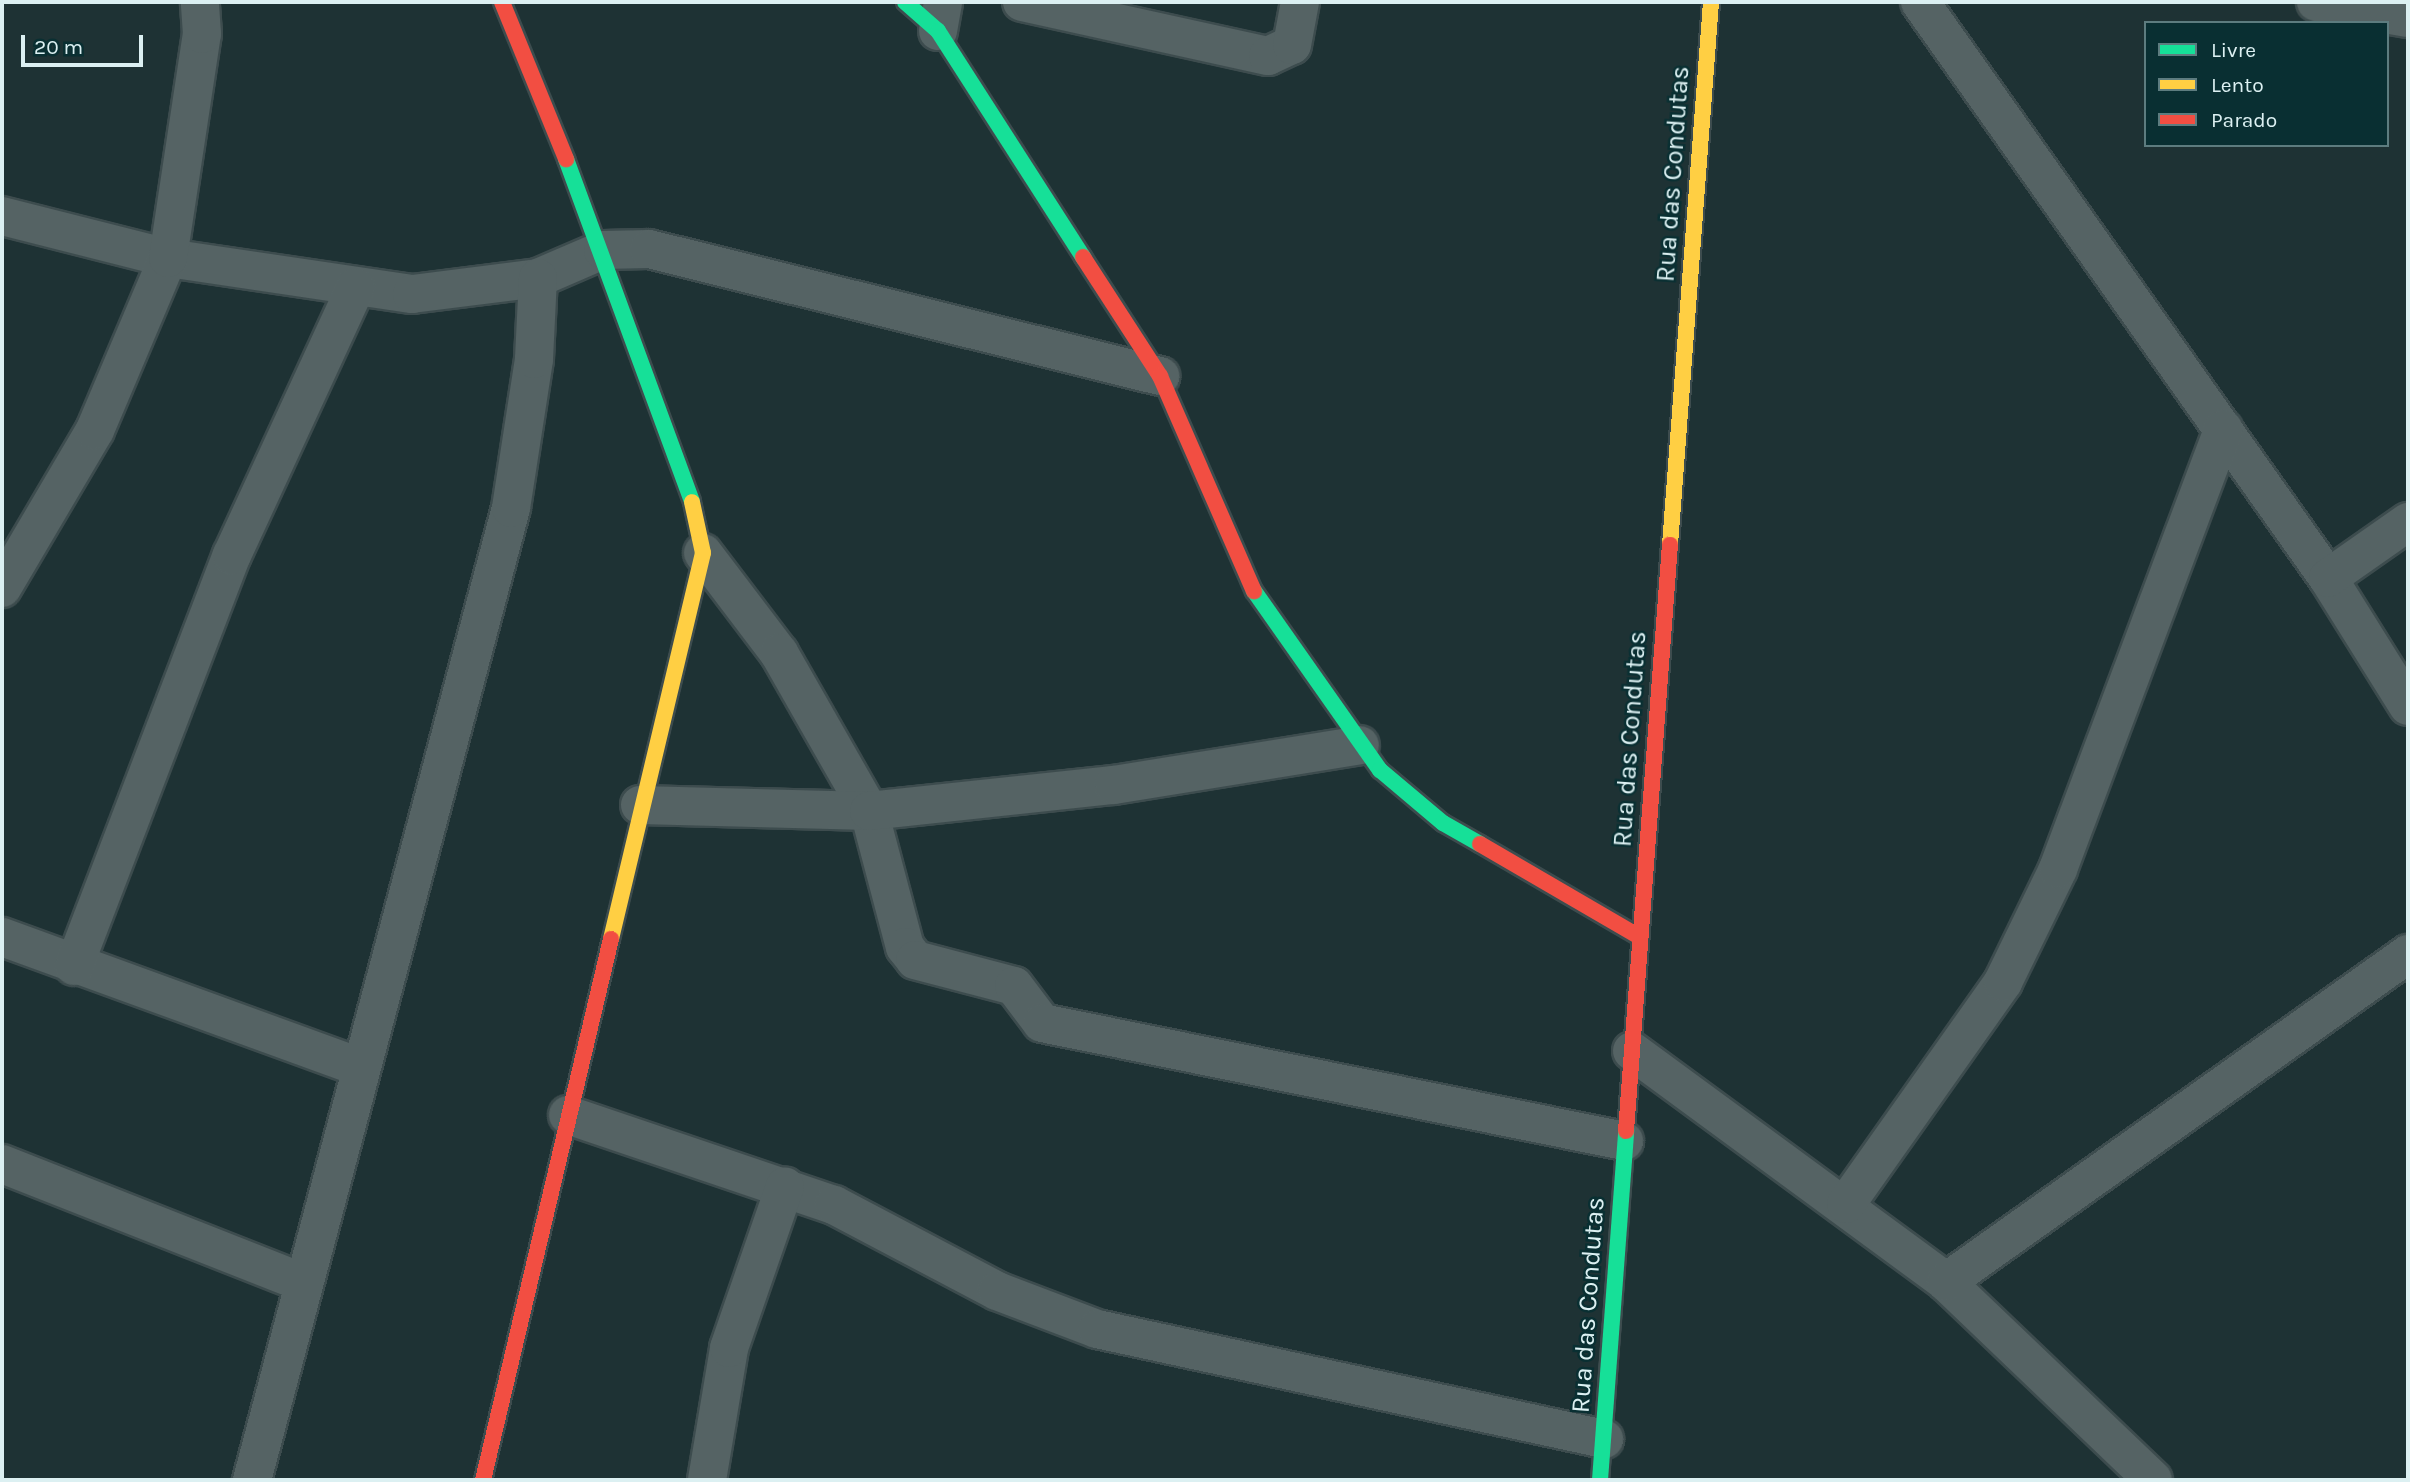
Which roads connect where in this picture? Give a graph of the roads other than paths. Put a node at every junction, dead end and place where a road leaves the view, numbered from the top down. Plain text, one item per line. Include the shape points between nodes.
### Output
1 (200, 2) edge
2 (502, 2) edge
3 (905, 2) edge
4 (1022, 2) edge
5 (1300, 2) edge
6 (1710, 2) edge
7 (1920, 2) edge
8 (2316, 2) edge
9 (941, 16) edge
10 (2408, 18) edge
11 (2, 216) edge
12 (603, 250) junction
13 (168, 258) junction
14 (538, 278) junction
15 (356, 287) junction
16 (1160, 376) junction
17 (2223, 429) junction
18 (2408, 522) edge
19 (703, 553) junction
20 (2328, 578) junction
21 (2, 588) edge
22 (2408, 706) edge
23 (1360, 745) junction
24 (640, 806) junction
25 (869, 811) junction
26 (2, 937) edge
27 (1640, 937) junction
28 (2408, 954) edge
29 (74, 966) junction
30 (1632, 1051) junction
31 (359, 1067) junction
32 (568, 1115) junction
33 (1624, 1141) junction
34 (2, 1164) edge
35 (785, 1186) junction
36 (1846, 1204) junction
37 (301, 1282) junction
38 (1946, 1282) junction
39 (1604, 1439) junction
40 (252, 1480) edge
41 (483, 1480) edge
42 (707, 1480) edge
43 (1600, 1480) edge
44 (2153, 1480) edge

1 - 13 street via 202,34
2 - 12 street
3 - 9 street
4 - 5 street via 1268,56 1292,45
6 - 27 street, Rua das Condutas
7 - 17 street
8 - 10 street
9 - 16 street
11 - 13 street
12 - 14 street
12 - 16 street via 649,249 708,261
12 - 19 street via 699,522
13 - 15 street
13 - 21 street via 95,430
14 - 15 street via 465,292
14 - 31 street via 534,359 511,508
15 - 29 street via 227,568
16 - 23 street via 1264,613
17 - 20 street
17 - 36 street via 2058,869 2003,982
18 - 20 street
19 - 24 street
19 - 25 street via 779,653
20 - 22 street
23 - 25 street via 1114,785
23 - 27 street via 1380,770 1443,823
24 - 25 street
24 - 32 street
25 - 33 street via 909,954 1014,986 1042,1023
26 - 29 street
27 - 30 street, Rua das Condutas
28 - 38 street
29 - 31 street
30 - 33 street, Rua das Condutas
30 - 36 street
31 - 37 street
32 - 35 street
32 - 41 street
33 - 39 street, Rua das Condutas
34 - 37 street
35 - 39 street via 834,1205 998,1291 1097,1329
35 - 42 street via 729,1348
36 - 38 street
37 - 40 street
38 - 44 street
39 - 43 street, Rua das Condutas

